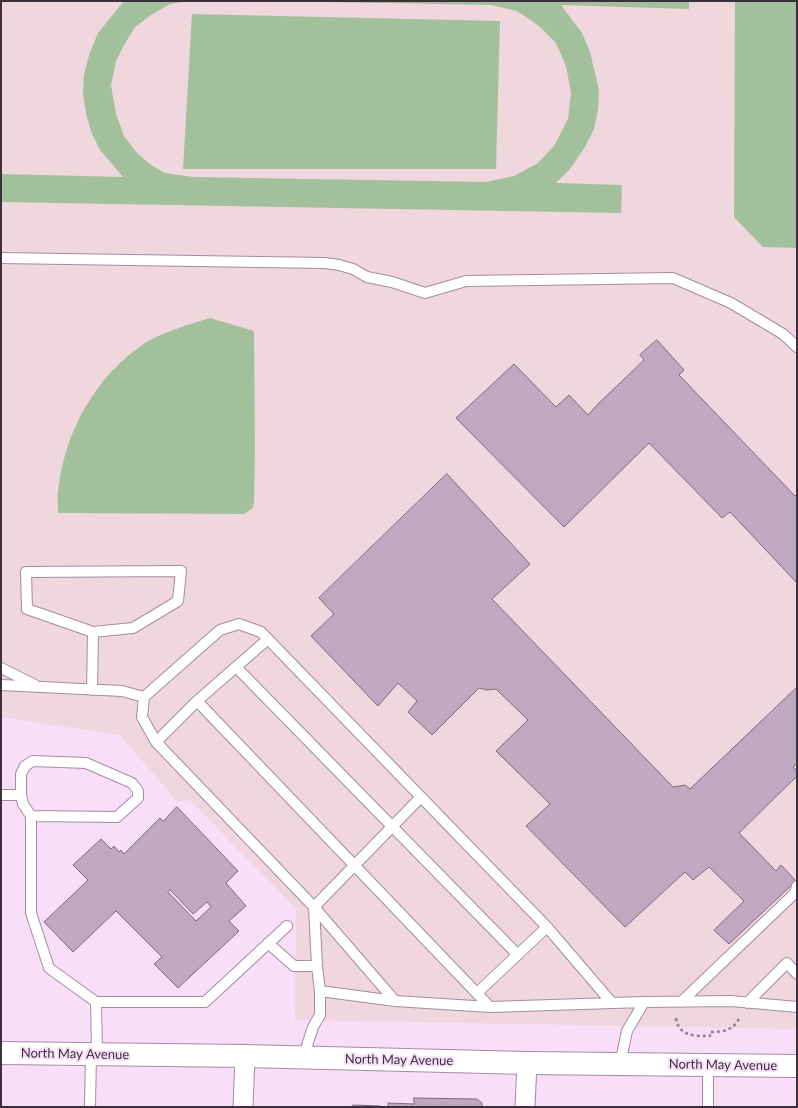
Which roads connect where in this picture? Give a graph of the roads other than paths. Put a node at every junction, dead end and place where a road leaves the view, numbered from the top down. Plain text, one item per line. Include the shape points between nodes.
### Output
1 (1, 258) edge
2 (797, 348) edge
3 (93, 632) junction
4 (268, 639) junction
5 (236, 667) junction
6 (1, 668) edge
7 (1, 685) edge
8 (37, 687) junction
9 (92, 690) junction
10 (144, 697) junction
11 (197, 701) junction
12 (156, 742) junction
13 (1, 795) edge
14 (21, 795) junction
15 (421, 797) junction
16 (31, 816) junction
17 (392, 827) junction
18 (355, 865) junction
19 (796, 891) edge
20 (314, 907) junction
21 (287, 926) dead end
22 (547, 927) junction
23 (268, 943) junction
24 (518, 955) junction
25 (317, 966) junction
26 (797, 974) edge
27 (320, 991) junction
28 (477, 993) junction
29 (395, 1001) junction
30 (96, 1002) junction
31 (644, 1002) junction
32 (681, 1002) junction
33 (612, 1003) junction
34 (747, 1003) junction
35 (490, 1007) junction
36 (797, 1007) edge
37 (1, 1053) edge
38 (94, 1054) junction
39 (245, 1056) junction
40 (303, 1058) junction
41 (526, 1063) junction
42 (620, 1064) junction
43 (708, 1065) junction
44 (797, 1066) edge
45 (90, 1107) edge
46 (243, 1107) edge
47 (525, 1107) edge
48 (708, 1107) edge

1 - 2 lane via 325,263 339,265 367,277 425,293 466,281 673,278 731,302 783,334
3 - 3 lane via 27,609 26,572 181,571 178,601 133,628
3 - 9 lane
4 - 5 lane
4 - 10 lane via 261,632 239,624 220,630
4 - 15 lane
5 - 11 lane
5 - 17 lane
6 - 8 lane
7 - 8 lane
8 - 9 lane
9 - 10 lane via 122,691
10 - 12 lane via 142,717
11 - 12 lane
11 - 18 lane
12 - 20 lane
13 - 14 lane
14 - 16 lane via 23,804
14 - 16 lane via 21,774 25,766 33,761 86,764 132,783 138,791 138,798 117,817
15 - 17 lane
15 - 22 lane
16 - 30 lane via 31,913 49,968
17 - 18 lane
17 - 24 lane
18 - 20 lane
18 - 28 lane
19 - 32 lane
20 - 25 lane
20 - 29 lane
21 - 23 lane
22 - 24 lane
22 - 33 lane
23 - 25 lane via 294,966
23 - 30 lane via 205,1002
24 - 28 lane
25 - 27 lane
26 - 34 lane via 787,963
27 - 29 lane
27 - 40 lane via 320,1015 313,1027
28 - 35 lane
29 - 35 lane
30 - 38 lane
31 - 32 lane
31 - 33 lane
31 - 42 lane via 627,1031
32 - 34 lane
33 - 35 lane
34 - 36 lane
37 - 38 main road, North May Avenue
38 - 39 main road, North May Avenue
38 - 45 lane
39 - 40 main road, North May Avenue
39 - 46 street
40 - 41 main road, North May Avenue
41 - 42 main road, North May Avenue
41 - 47 street
42 - 43 main road, North May Avenue
43 - 44 main road, North May Avenue
43 - 48 lane

